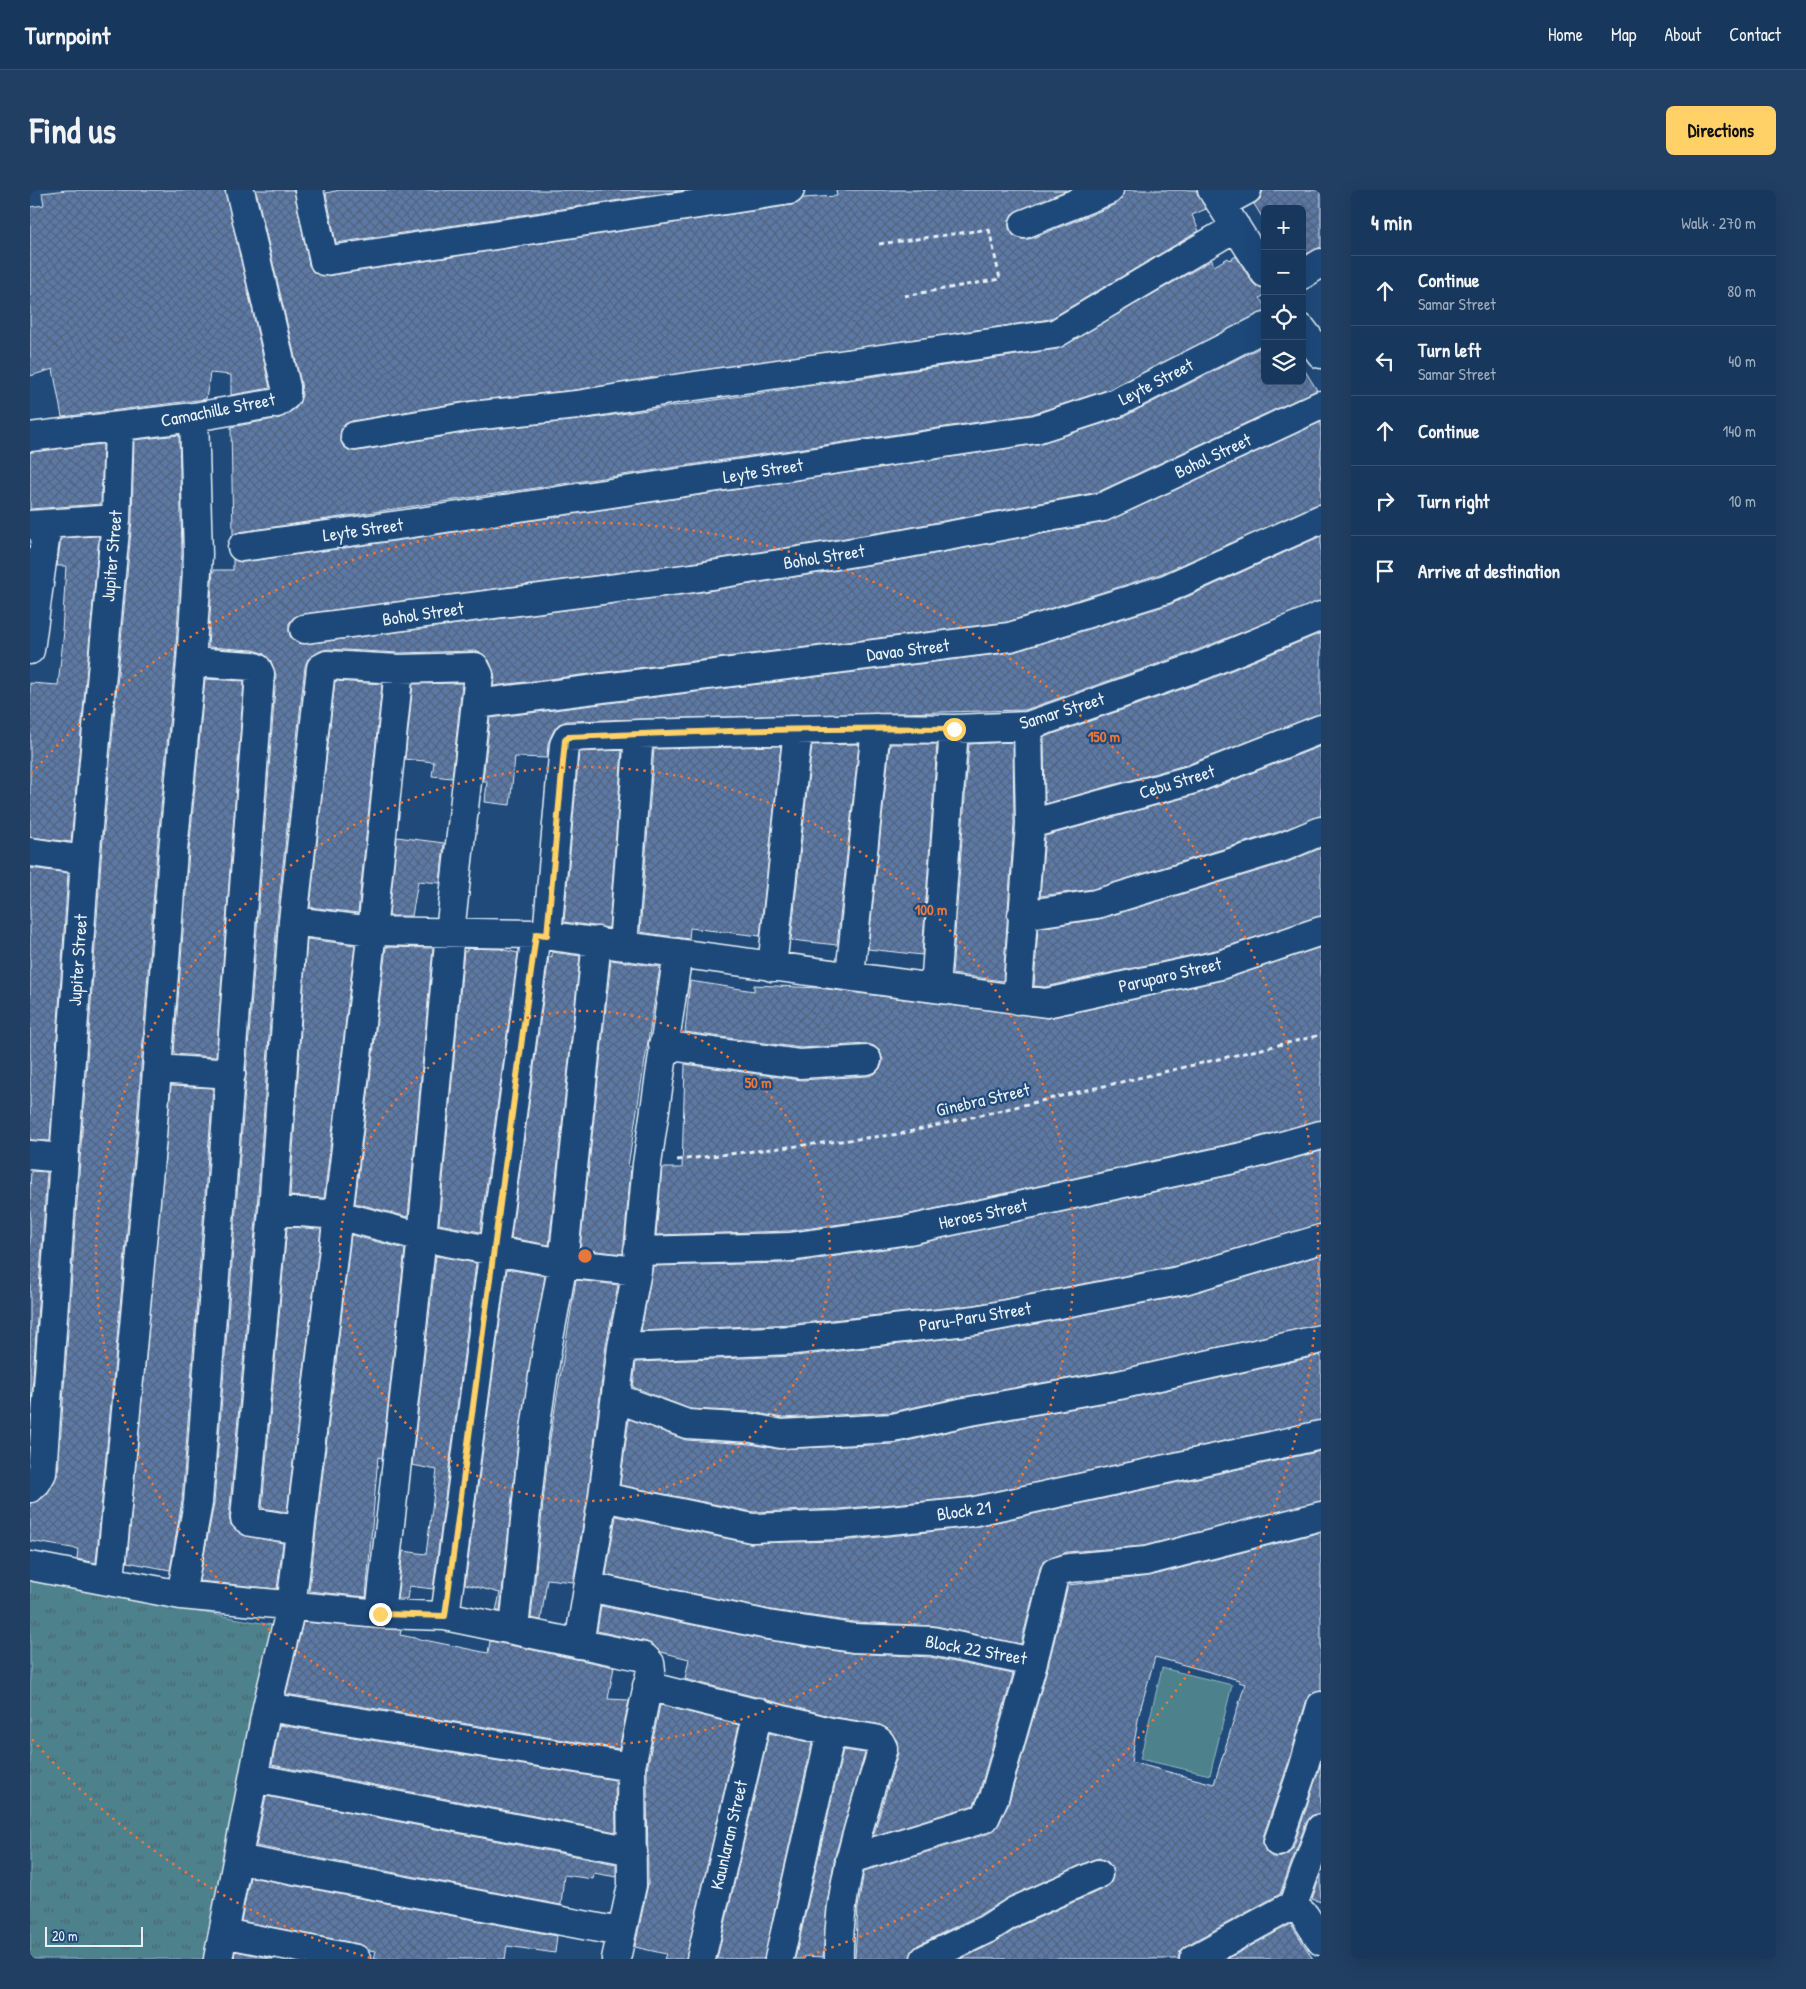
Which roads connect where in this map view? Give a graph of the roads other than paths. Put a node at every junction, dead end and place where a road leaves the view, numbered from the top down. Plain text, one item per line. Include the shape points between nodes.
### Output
1 (240, 190) edge
2 (309, 190) edge
3 (790, 190) edge
4 (1110, 190) edge
5 (1247, 190) edge
6 (1223, 207) edge
7 (1024, 224) road end
8 (1321, 263) edge
9 (1261, 267) edge
10 (1306, 272) edge
11 (1261, 328) edge
12 (1306, 334) edge
13 (1321, 354) edge
14 (1321, 405) edge
15 (194, 417) junction
16 (119, 427) junction
17 (355, 436) dead end
18 (30, 437) edge
19 (116, 519) junction
20 (1321, 519) edge
21 (38, 525) edge
22 (242, 547) dead end
23 (1321, 616) edge
24 (304, 629) dead end
25 (30, 650) edge
26 (191, 662) junction
27 (399, 669) junction
28 (476, 704) junction
29 (1028, 726) junction
30 (876, 728) junction
31 (954, 729) junction
32 (1321, 729) edge
33 (798, 730) junction
34 (640, 734) junction
35 (1030, 824) junction
36 (1321, 831) edge
37 (30, 852) edge
38 (85, 860) junction
39 (1022, 915) junction
40 (293, 921) junction
41 (372, 931) junction
42 (1321, 931) edge
43 (450, 932) junction
44 (542, 934) junction
45 (596, 941) junction
46 (623, 945) junction
47 (678, 953) junction
48 (772, 967) junction
49 (850, 975) junction
50 (935, 988) junction
51 (1017, 1000) junction
52 (663, 1045) junction
53 (867, 1060) dead end
54 (157, 1069) junction
55 (230, 1074) junction
56 (1321, 1134) edge
57 (30, 1154) edge
58 (63, 1158) junction
59 (273, 1210) junction
60 (338, 1215) junction
61 (422, 1237) junction
62 (1321, 1240) edge
63 (494, 1251) junction
64 (637, 1261) junction
65 (564, 1263) junction
66 (1321, 1339) edge
67 (622, 1347) junction
68 (616, 1398) junction
69 (1321, 1435) edge
70 (30, 1488) edge
71 (603, 1496) junction
72 (1321, 1516) edge
73 (300, 1530) junction
74 (30, 1566) edge
75 (110, 1580) junction
76 (589, 1587) junction
77 (181, 1595) junction
78 (290, 1607) junction
79 (380, 1614) junction
80 (445, 1616) junction
81 (514, 1629) junction
82 (579, 1644) junction
83 (1033, 1662) junction
84 (648, 1686) junction
85 (1321, 1706) edge
86 (267, 1707) junction
87 (758, 1712) junction
88 (831, 1732) junction
89 (631, 1767) junction
90 (254, 1778) junction
91 (1321, 1828) edge
92 (1278, 1842) dead end
93 (633, 1851) junction
94 (238, 1859) junction
95 (850, 1859) junction
96 (1098, 1874) dead end
97 (1294, 1905) junction
98 (620, 1932) junction
99 (1321, 1941) edge
100 (221, 1946) edge
101 (356, 1959) edge
102 (616, 1959) edge
103 (700, 1959) edge
104 (780, 1959) edge
105 (839, 1959) edge
106 (925, 1959) edge
107 (1194, 1959) edge

1 - 15 street, Camachille Street via 286,396 277,403
2 - 3 street via 324,261
4 - 7 street
5 - 6 street
6 - 9 street
6 - 17 street via 1055,334 577,405 472,416
8 - 10 street
11 - 22 street, Leyte Street via 1116,403 1036,429
12 - 13 street
14 - 24 street, Bohol Street via 1103,507 904,544 693,578
15 - 16 street, Camachille Street
15 - 26 street via 198,555
16 - 18 street, Camachille Street
16 - 19 street, Jupiter Street
19 - 21 street
19 - 38 street, Jupiter Street
20 - 28 street, Davao Street via 1166,589 1010,637
21 - 25 street
23 - 29 street, Samar Street via 1203,665
26 - 54 street
26 - 55 street via 252,666 260,674
27 - 28 street via 475,667 479,675
27 - 40 street via 327,665 321,668
27 - 41 street
28 - 43 street
29 - 31 street, Samar Street
29 - 35 street
30 - 31 street, Samar Street
30 - 33 street, Samar Street
30 - 49 street
31 - 50 street
32 - 35 street, Cebu Street via 1194,779
33 - 34 street, Samar Street
33 - 48 street
34 - 44 street, Samar Street via 568,737 565,740
34 - 46 street
35 - 39 street
36 - 39 street via 1283,847 1096,904
37 - 38 street
38 - 58 street, Jupiter Street
39 - 51 street
40 - 41 street, Paruparo Street
40 - 59 street
41 - 43 street, Paruparo Street
41 - 60 street
42 - 51 street, Paruparo Street via 1220,965 1046,1003
43 - 44 street, Paruparo Street
43 - 61 street
44 - 45 street, Paruparo Street
44 - 63 street
45 - 46 street, Paruparo Street
45 - 65 street
46 - 47 street, Paruparo Street
47 - 48 street, Paruparo Street
47 - 52 street
48 - 49 street, Paruparo Street
49 - 50 street, Paruparo Street
50 - 51 street, Paruparo Street
52 - 53 street via 800,1064
52 - 64 street
54 - 55 street
54 - 75 street
55 - 77 street via 198,1503
56 - 64 street, Heroes Street via 1247,1156 909,1230 790,1247
57 - 58 street
58 - 70 street, Jupiter Street via 42,1473
59 - 60 street, Heroes Street
59 - 73 street via 245,1518 251,1522
60 - 61 street, Heroes Street
60 - 73 street
61 - 63 street, Heroes Street
61 - 79 street
62 - 67 street, Paru-Paru Street via 1184,1280 976,1320 794,1340
63 - 65 street, Heroes Street
63 - 80 street
64 - 65 street, Heroes Street
64 - 67 street
65 - 81 street via 532,1444
66 - 68 street via 1119,1385 893,1428 781,1434 752,1428 687,1424
67 - 68 street
68 - 71 street
69 - 71 street, Block 21 via 971,1512 840,1525 752,1528
71 - 76 street
72 - 83 street, Block 22 Street via 1146,1561 1055,1572
73 - 78 street
74 - 75 street
75 - 77 street
76 - 82 street
76 - 83 street, Block 22 Street via 768,1625 853,1638 932,1641
77 - 78 street
78 - 79 street
78 - 86 street
79 - 80 street
80 - 81 street
81 - 82 street
82 - 84 street via 644,1658 652,1670
83 - 95 street via 994,1798 985,1818
84 - 87 street
84 - 89 street
85 - 92 street
86 - 89 street
86 - 90 street
87 - 88 street
87 - 103 street, Kaunlaran Street
88 - 95 street via 875,1739 882,1748
88 - 104 street
89 - 93 street
90 - 93 street
90 - 94 street
91 - 97 street
93 - 98 street via 632,1885
94 - 98 street
94 - 100 street
95 - 105 street via 842,1895
96 - 106 street via 1015,1911 987,1929
97 - 99 street
97 - 107 street
98 - 102 street
100 - 101 street

